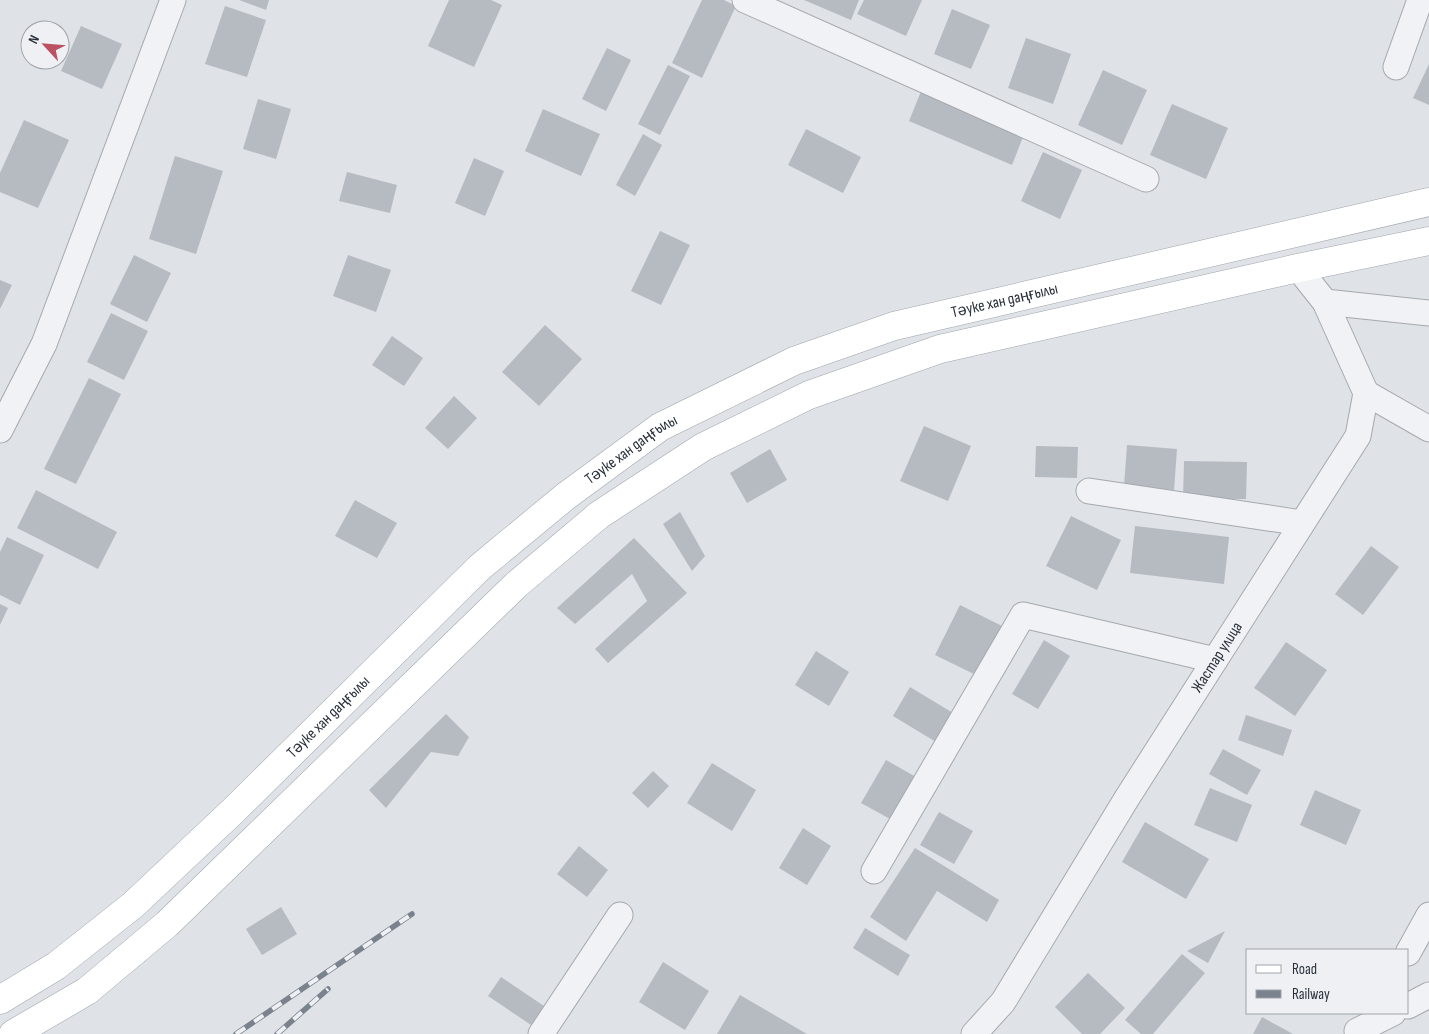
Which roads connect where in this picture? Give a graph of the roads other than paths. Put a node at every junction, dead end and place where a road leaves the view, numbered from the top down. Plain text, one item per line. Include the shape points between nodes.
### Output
1 (173, 0) edge
2 (745, 0) edge
3 (1420, 0) edge
4 (1396, 67) dead end
5 (1146, 179) dead end
6 (1429, 202) edge
7 (1429, 241) edge
8 (1298, 268) junction
9 (1325, 302) junction
10 (1429, 313) edge
11 (1366, 393) junction
12 (1429, 429) edge
13 (0, 430) edge
14 (1089, 491) dead end
15 (1302, 523) junction
16 (1215, 660) junction
17 (874, 871) dead end
18 (620, 915) dead end
19 (1429, 915) edge
20 (1409, 951) edge
21 (1429, 995) edge
22 (0, 1000) edge
23 (1409, 1005) edge
24 (1391, 1014) edge
25 (1361, 1026) edge
26 (12, 1034) edge
27 (541, 1034) edge
28 (974, 1034) edge

1 - 13 street via 44,344
2 - 5 street
3 - 4 street
6 - 22 main road, Тәуке хан даңғылы via 894,326 794,361 660,427 566,496 480,567 133,905 56,966
7 - 8 main road, Тәуке хан даңғылы
8 - 9 street
8 - 26 main road, Тәуке хан даңғылы via 940,349 809,395 703,447 599,515 516,585 167,924 87,991
9 - 10 street
9 - 11 street
11 - 12 street
11 - 15 street, Жастар улица via 1358,436
14 - 15 street
15 - 16 street, Жастар улица
16 - 17 street via 1024,615
16 - 28 street, Жастар улица via 1003,1002
18 - 27 street
19 - 20 street
21 - 23 street
24 - 25 street

